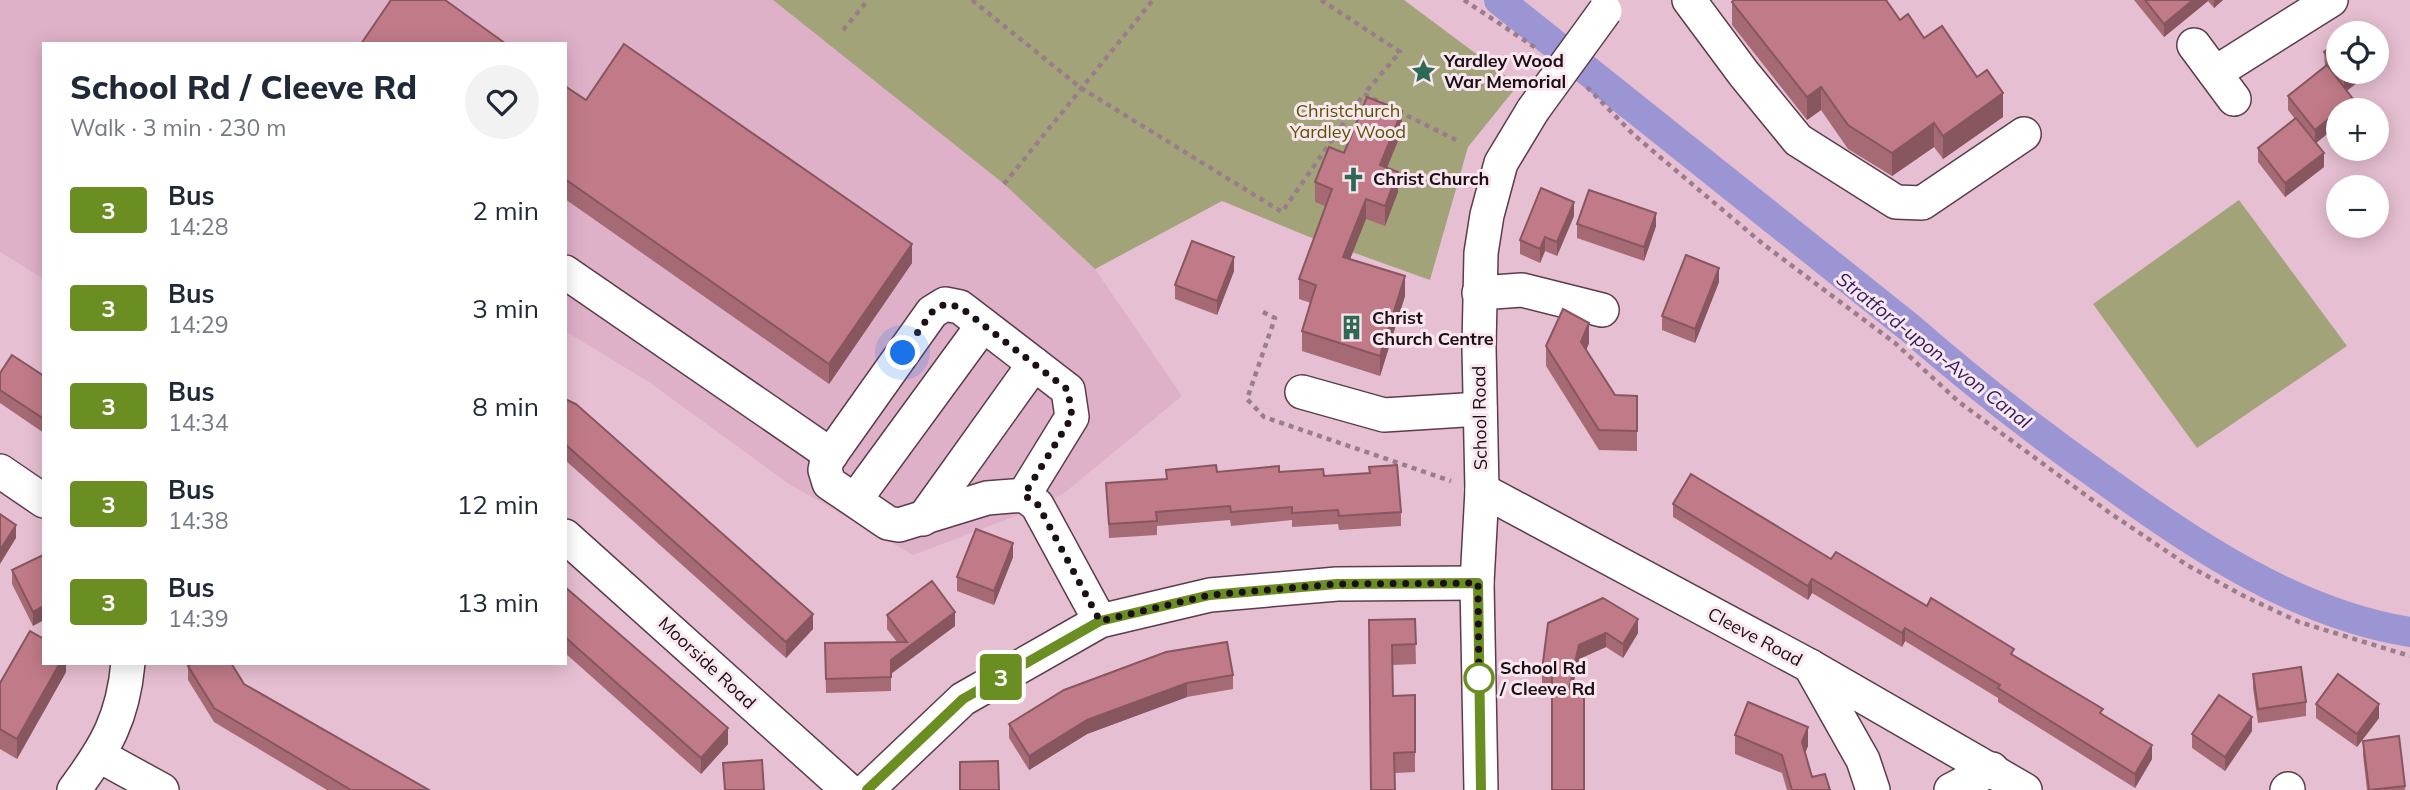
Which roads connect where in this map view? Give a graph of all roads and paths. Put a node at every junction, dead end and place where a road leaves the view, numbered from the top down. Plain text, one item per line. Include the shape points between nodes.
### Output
1 (869, 0) edge
2 (972, 0) edge
3 (1153, 0) edge
4 (1321, 0) edge
5 (1464, 0) edge
6 (1689, 0) edge
7 (2331, 0) edge
8 (1610, 5) edge
9 (843, 30) dead end
10 (2194, 45) dead end
11 (1541, 51) dead end
12 (2214, 73) junction
13 (1580, 79) dead end
14 (1081, 88) junction
15 (1364, 94) junction
16 (2234, 99) dead end
17 (2024, 134) dead end
18 (1456, 141) dead end
19 (1004, 184) dead end
20 (567, 273) edge
21 (1479, 293) junction
22 (1602, 310) dead end
23 (983, 325) junction
24 (1034, 363) junction
25 (1303, 392) dead end
26 (1480, 409) junction
27 (831, 456) junction
28 (0, 471) edge
29 (1482, 490) junction
30 (42, 500) edge
31 (855, 500) junction
32 (1031, 500) junction
33 (923, 519) junction
34 (567, 538) edge
35 (1478, 583) junction
36 (1100, 621) junction
37 (2410, 656) edge
38 (128, 665) edge
39 (1810, 666) junction
40 (100, 756) junction
41 (1992, 769) junction
42 (74, 790) edge
43 (162, 790) edge
44 (848, 790) edge
45 (867, 790) edge
46 (1481, 790) edge
47 (1873, 790) edge
48 (1951, 790) edge
49 (2025, 790) edge

1 - 9 path
2 - 14 path
3 - 14 path
4 - 15 path via 1400,52
5 - 11 path
6 - 17 street via 1798,139 1896,202 1922,203
7 - 12 street
8 - 21 street, School Road, bridge via 1501,163 1487,215
10 - 12 street
12 - 16 street
13 - 37 path via 1634,135 1763,244 1895,343 1959,402 2110,513 2187,565 2242,595 2299,622
14 - 15 path via 1282,212
14 - 19 path
15 - 18 path
20 - 27 street
21 - 22 street via 1522,290
21 - 26 street, School Road
23 - 24 street
23 - 27 street via 960,307 945,304 932,312
23 - 31 street
24 - 32 street via 1068,390 1072,417
24 - 33 street
25 - 26 street via 1384,415
26 - 29 street, School Road
27 - 31 street via 825,470 829,483
28 - 30 street
29 - 35 street, School Road
29 - 39 street, Cleeve Road
31 - 33 street via 888,523
32 - 33 street via 987,498
32 - 36 street
34 - 44 street, Moorside Road
35 - 36 street via 1337,584 1210,595
35 - 46 street, School Road
36 - 45 street via 963,699
38 - 40 street via 117,724
39 - 41 street, Cleeve Road
39 - 47 street via 1863,761
40 - 42 street
40 - 43 street
41 - 48 street
41 - 49 street, Cleeve Road

